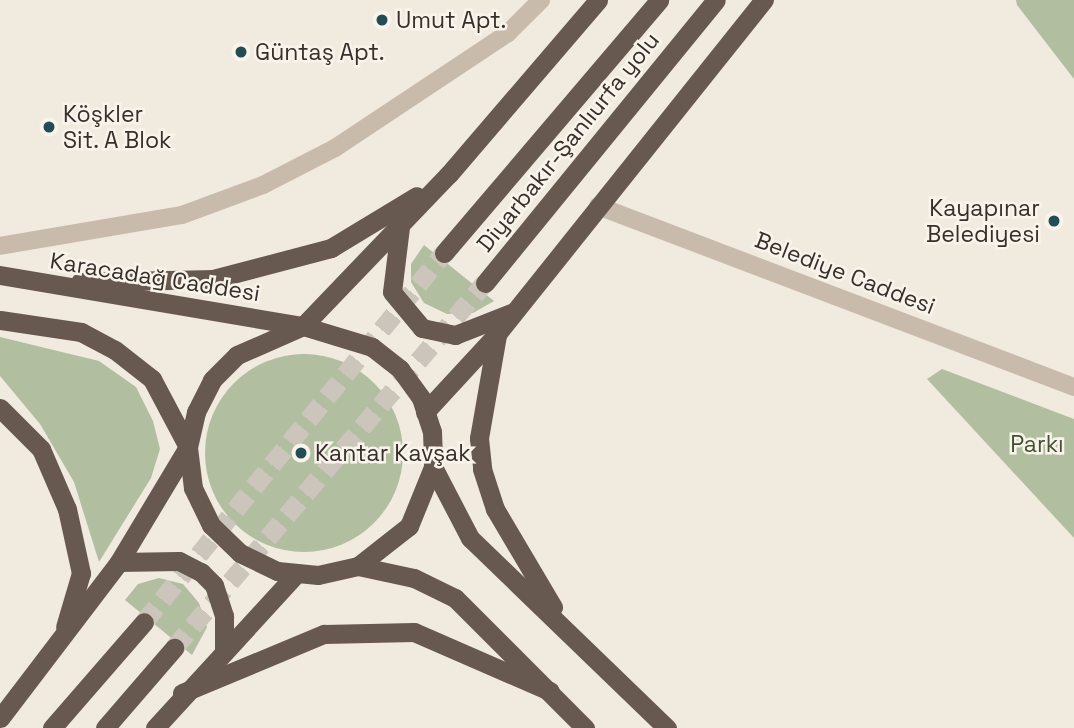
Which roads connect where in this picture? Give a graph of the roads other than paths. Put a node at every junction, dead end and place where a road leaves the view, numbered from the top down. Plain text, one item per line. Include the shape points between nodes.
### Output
1 (541, 0) edge
2 (598, 0) edge
3 (659, 0) edge
4 (716, 0) edge
5 (764, 0) edge
6 (449, 174) junction
7 (598, 206) junction
8 (400, 226) junction
9 (0, 246) edge
10 (444, 253) tunnel mouth
11 (0, 275) edge
12 (485, 283) tunnel mouth
13 (47, 284) junction
14 (514, 311) junction
15 (0, 320) edge
16 (303, 326) junction
17 (497, 334) junction
18 (1074, 387) edge
19 (0, 408) edge
20 (425, 412) junction
21 (188, 447) junction
22 (433, 467) junction
23 (119, 562) junction
24 (358, 566) junction
25 (297, 573) junction
26 (144, 622) tunnel mouth
27 (577, 642) junction
28 (60, 645) junction
29 (174, 648) tunnel mouth
30 (224, 650) junction
31 (550, 691) junction
32 (182, 693) junction
33 (0, 718) edge
34 (52, 728) edge
35 (105, 728) edge
36 (155, 728) edge
37 (585, 728) edge
38 (667, 728) edge

1 - 9 street via 508,33 335,148 263,185 183,215
2 - 6 highway
3 - 10 highway, Diyarbakır-Şanlıurfa yolu
4 - 12 highway, Diyarbakır-Şanlıurfa yolu
5 - 7 highway
6 - 8 highway
6 - 13 highway via 383,219 320,251 213,279
7 - 14 highway
7 - 18 street, Belediye Caddesi
8 - 14 highway via 392,292 422,328 455,335
8 - 16 highway
11 - 13 highway, Karacadağ Caddesi
13 - 16 highway, Karacadağ Caddesi
14 - 17 highway
15 - 21 highway via 81,332 115,350 152,379
16 - 20 highway via 372,347 400,369
16 - 21 highway via 237,355 212,380 195,412
17 - 20 highway
17 - 27 highway via 479,438 482,469 495,509
19 - 28 highway via 41,449 76,546 81,573
20 - 22 highway
21 - 23 highway
21 - 25 highway via 193,488 211,524 240,553
22 - 24 highway via 409,526
22 - 27 highway via 470,538
23 - 28 highway
23 - 30 highway via 179,561 201,572 214,585 224,616
24 - 25 highway
24 - 31 highway via 414,578 455,598
25 - 30 highway
26 - 34 highway
27 - 38 highway
28 - 33 highway
29 - 35 highway
30 - 32 highway
31 - 32 highway via 414,632 324,635
31 - 37 highway
32 - 36 highway

